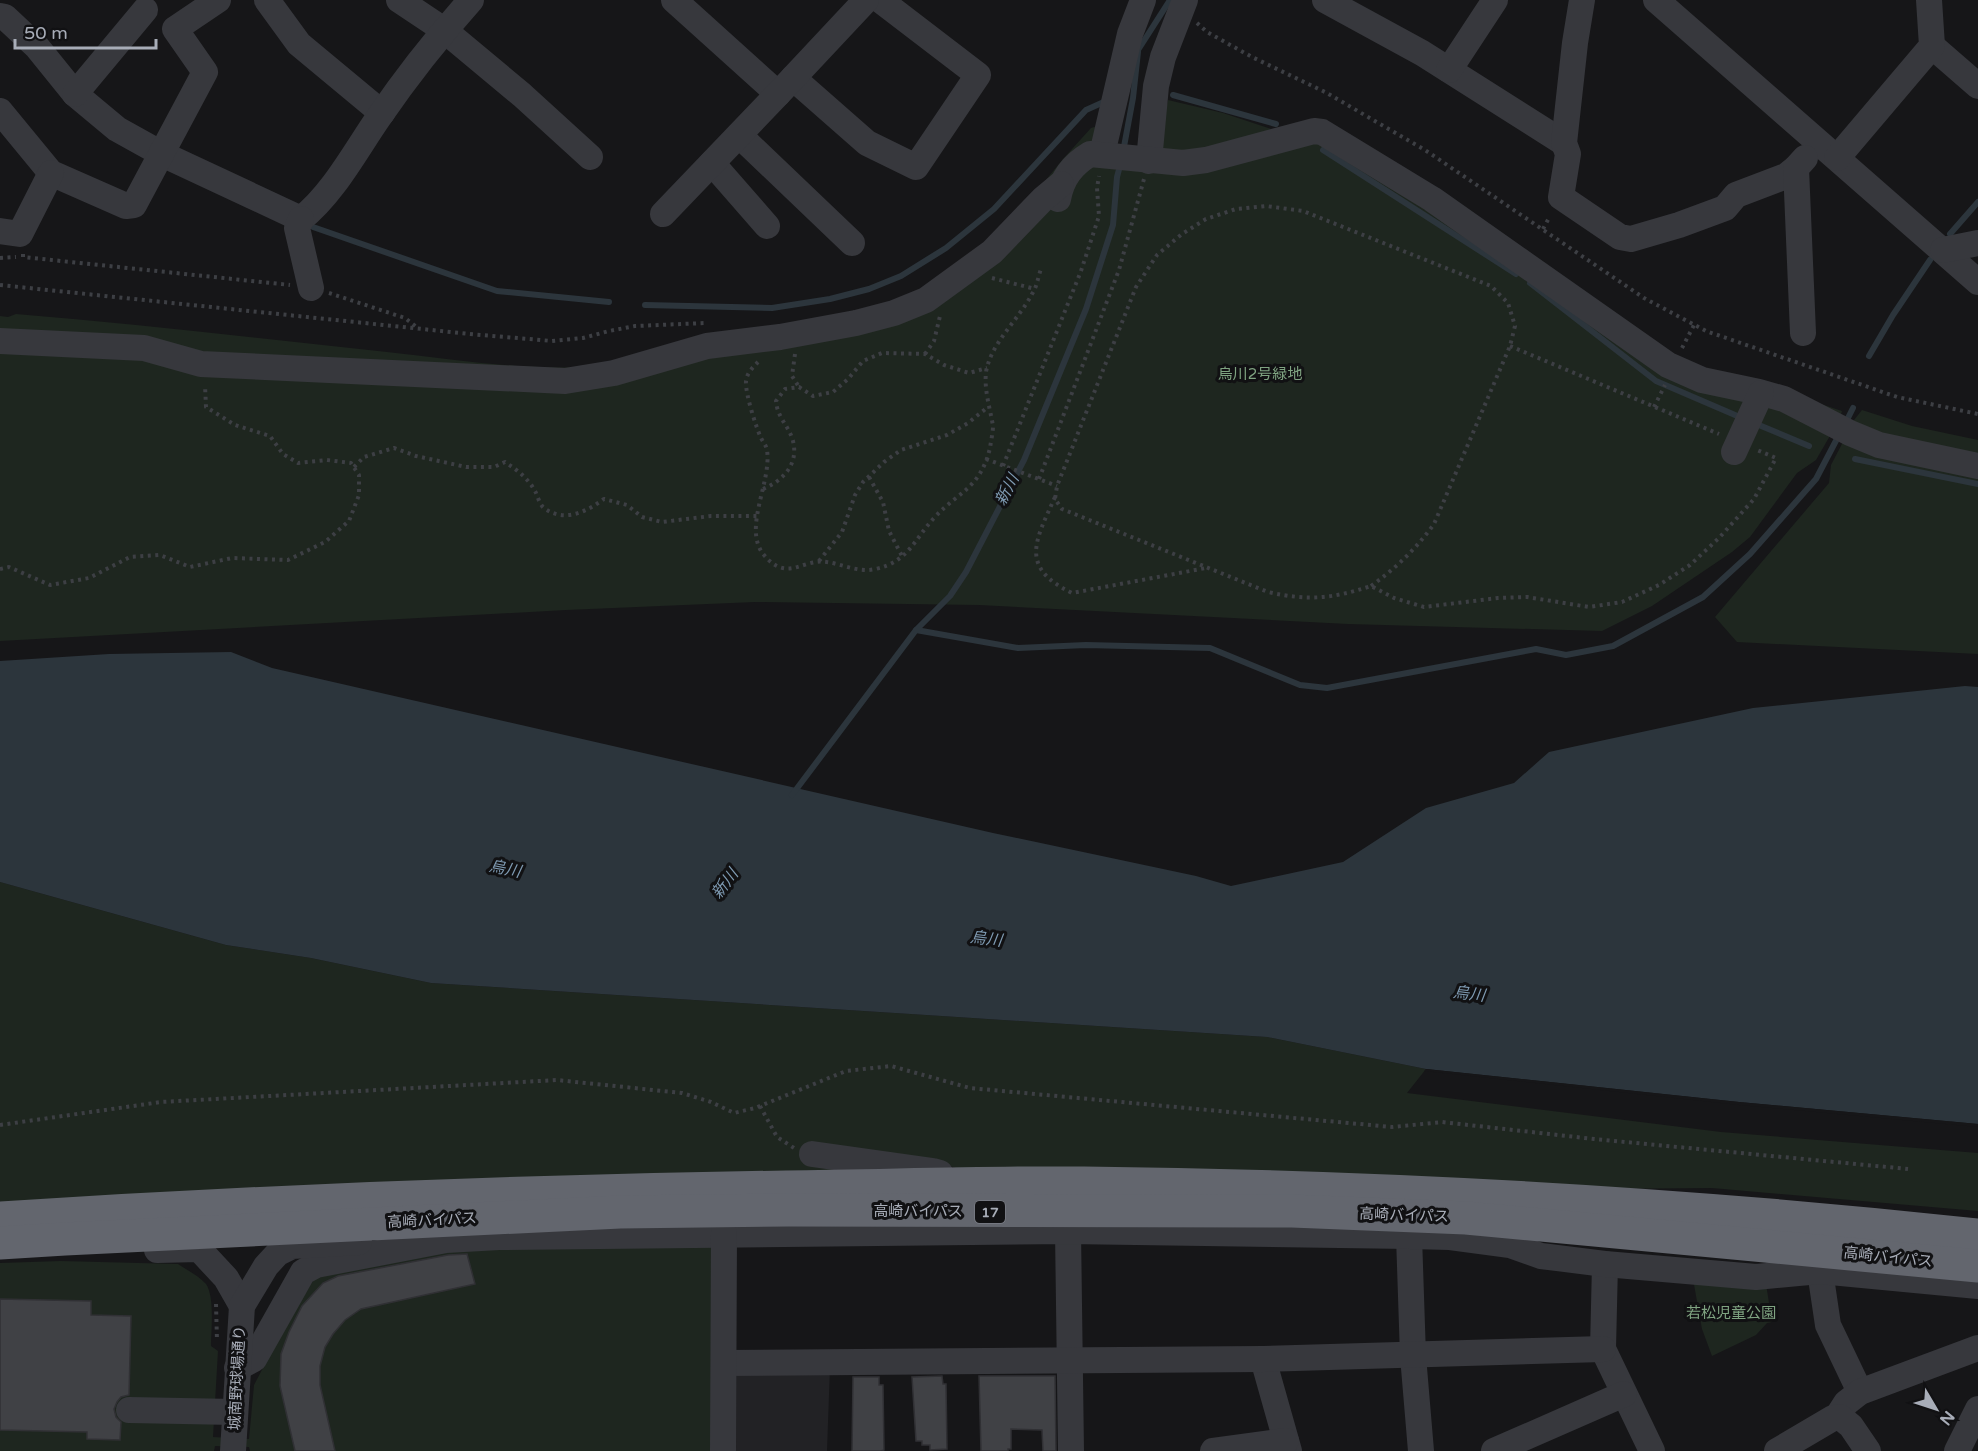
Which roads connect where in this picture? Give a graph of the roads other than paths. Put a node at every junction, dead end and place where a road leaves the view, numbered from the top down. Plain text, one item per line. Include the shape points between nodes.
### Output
1 (218, 0) edge
2 (267, 0) edge
3 (399, 0) edge
4 (471, 0) edge
5 (674, 0) edge
6 (866, 0) edge
7 (880, 0) edge
8 (1143, 0) edge
9 (1325, 0) edge
10 (1495, 0) edge
11 (1582, 0) edge
12 (1656, 0) edge
13 (1929, 0) edge
14 (1179, 3) edge
15 (140, 5) edge
16 (0, 16) edge
17 (176, 29) junction
18 (444, 30) junction
19 (1932, 46) junction
20 (1449, 70) junction
21 (786, 86) junction
22 (1978, 86) edge
23 (75, 94) junction
24 (0, 111) edge
25 (382, 113) junction
26 (739, 135) junction
27 (1564, 143) junction
28 (1828, 150) junction
29 (162, 154) junction
30 (1106, 155) junction
31 (590, 157) dead end
32 (1146, 161) junction
33 (712, 163) junction
34 (1796, 168) junction
35 (51, 173) junction
36 (663, 214) dead end
37 (301, 219) junction
38 (766, 226) dead end
39 (14, 240) edge
40 (852, 243) dead end
41 (1978, 243) edge
42 (1943, 250) junction
43 (1978, 282) edge
44 (311, 288) road end
45 (1803, 333) dead end
46 (0, 341) edge
47 (1761, 393) junction
48 (1736, 447) road end
49 (1978, 466) edge
50 (812, 1154) road end
51 (944, 1184) junction
52 (0, 1218) edge
53 (449, 1220) junction
54 (1068, 1232) junction
55 (724, 1234) junction
56 (1978, 1235) edge
57 (1409, 1236) junction
58 (65, 1239) junction
59 (0, 1243) edge
60 (1510, 1245) junction
61 (1829, 1261) junction
62 (1605, 1264) junction
63 (1978, 1266) edge
64 (1978, 1286) edge
65 (242, 1306) junction
66 (1978, 1348) edge
67 (1603, 1349) junction
68 (1413, 1356) junction
69 (1263, 1359) junction
70 (1070, 1360) junction
71 (723, 1363) junction
72 (237, 1368) junction
73 (1860, 1392) junction
74 (1624, 1394) junction
75 (1978, 1409) edge
76 (129, 1410) dead end
77 (235, 1412) junction
78 (1837, 1417) junction
79 (1287, 1446) edge
80 (233, 1451) edge
81 (723, 1451) edge
82 (1071, 1451) edge
83 (1213, 1451) edge
84 (1421, 1451) edge
85 (1494, 1451) edge
86 (1652, 1451) edge
87 (1777, 1451) edge
88 (1868, 1451) edge
89 (1957, 1451) edge

1 - 17 street
2 - 25 street via 299,44
3 - 18 street
4 - 18 street
5 - 21 street
6 - 21 street
7 - 21 street via 978,75 916,167 867,143
8 - 30 street via 1130,34
9 - 20 street
10 - 20 street
11 - 27 street
12 - 28 street
13 - 19 street
14 - 32 street via 1162,57
15 - 17 street
15 - 23 street
16 - 23 street via 37,47
17 - 29 street via 205,72
18 - 25 street
18 - 31 street
19 - 22 street
19 - 28 street
20 - 27 street
21 - 26 street
23 - 29 street via 117,129
24 - 35 street
25 - 37 street via 317,207
26 - 33 street
26 - 40 street
27 - 34 street via 1568,154 1561,197 1620,237 1631,239 1725,208 1736,195 1786,176
28 - 34 street
28 - 42 street
29 - 35 street via 134,205 126,206
29 - 37 street
30 - 32 street
30 - 46 street via 1090,154 1079,161 1059,196 1042,199 992,252 926,300 894,314 856,323 707,346 614,373 565,381 204,364 144,348
32 - 47 street via 1183,164 1314,130 1322,132 1432,199 1668,366 1702,380
33 - 36 street
33 - 38 street
34 - 45 street
35 - 39 street
37 - 44 street via 297,228
41 - 42 street
42 - 43 street
47 - 48 street
47 - 49 street via 1784,399 1879,445
50 - 51 street via 940,1173
51 - 52 highway, 高崎バイパス / 17 via 473,1194
51 - 56 highway, 高崎バイパス / 17 via 1296,1187 1469,1194 1822,1219
53 - 58 highway, 高崎バイパス / 17
53 - 61 highway, 高崎バイパス / 17 via 620,1212 1292,1211 1466,1218
53 - 65 street via 368,1241 292,1246 266,1266
54 - 55 street
54 - 57 street
54 - 70 street
55 - 71 street
55 - 72 street via 446,1240 316,1264 303,1272 254,1359
57 - 60 street
57 - 68 street
58 - 59 highway, 高崎バイパス / 17
58 - 65 street via 133,1250 200,1249 226,1278
60 - 61 highway via 1540,1240 1589,1248 1759,1262
60 - 62 street via 1541,1256
61 - 62 street via 1756,1277
61 - 63 highway, 高崎バイパス / 17
61 - 64 street
61 - 73 street via 1828,1325
62 - 67 street
65 - 72 street, 城南野球場通り
66 - 73 street
67 - 68 street
67 - 74 street
68 - 69 street
68 - 84 street
69 - 70 street
69 - 79 street
70 - 71 street
70 - 82 street
71 - 81 street
72 - 77 street, 城南野球場通り
73 - 78 street
74 - 85 street
74 - 86 street
75 - 89 street
76 - 77 street
77 - 80 street, 城南野球場通り
78 - 87 street
78 - 88 street via 1847,1422
79 - 83 street

